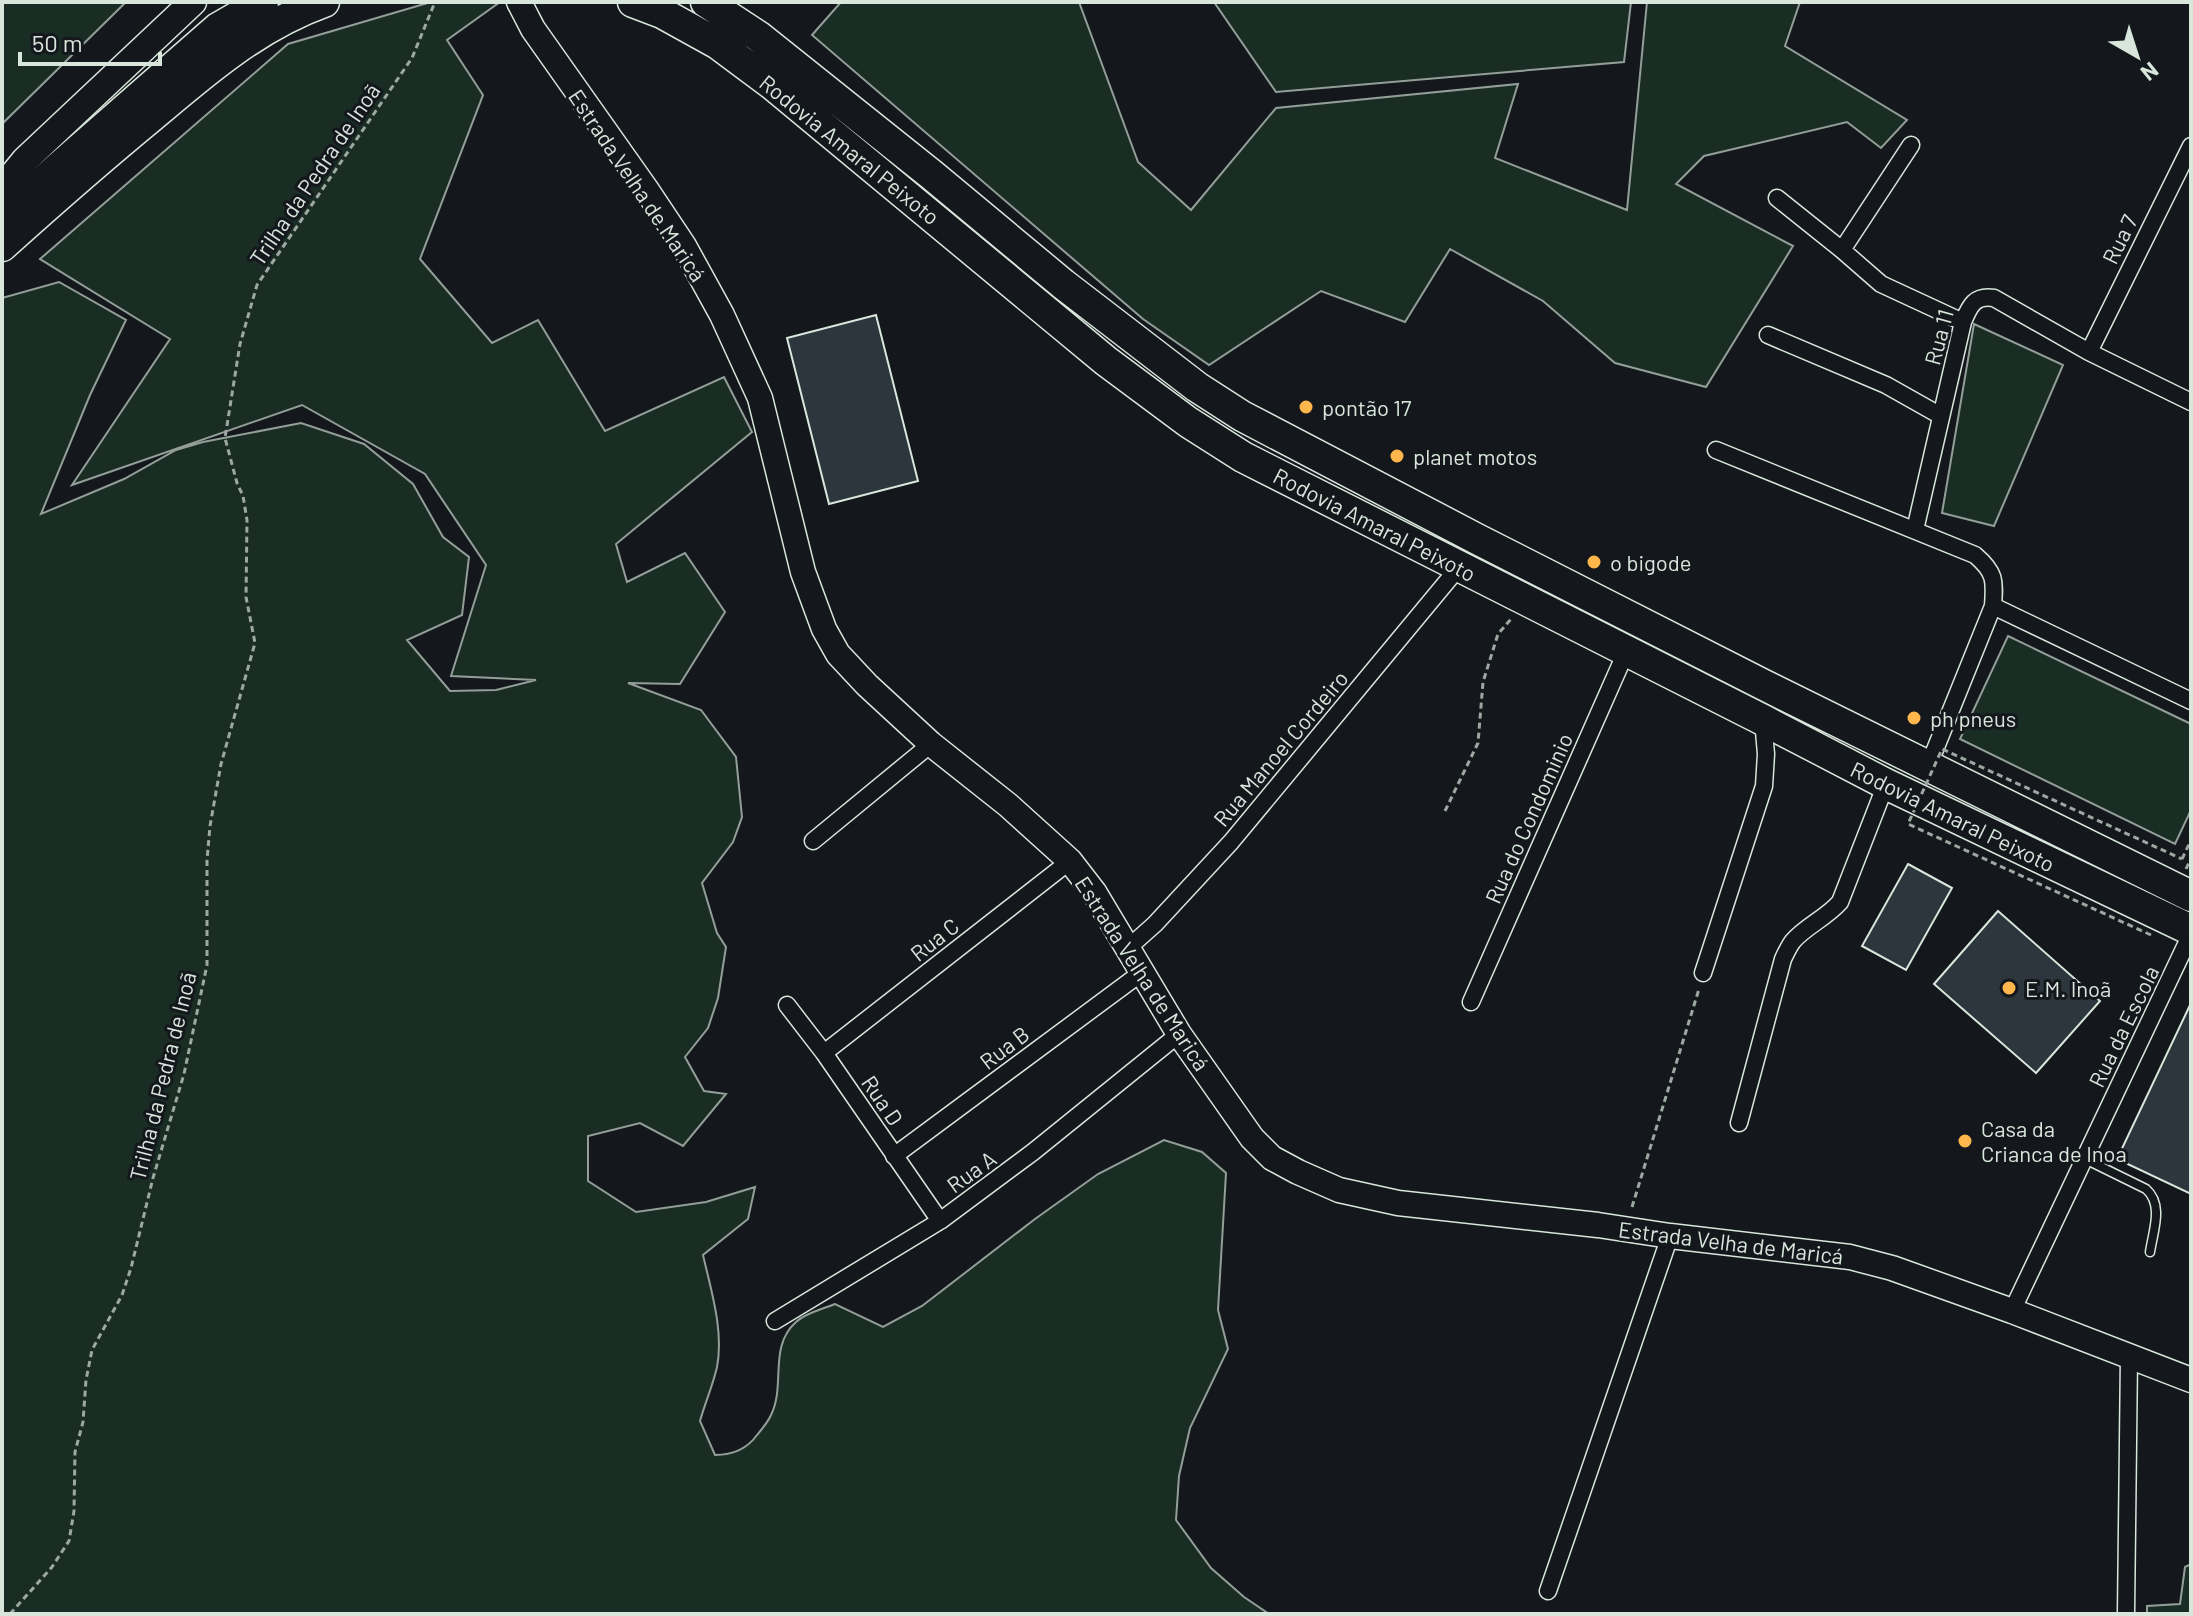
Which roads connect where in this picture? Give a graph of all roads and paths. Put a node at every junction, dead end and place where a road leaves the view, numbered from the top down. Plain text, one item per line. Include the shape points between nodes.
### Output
1 (193, 2) edge
2 (263, 2) edge
3 (324, 2) edge
4 (435, 2) edge
5 (519, 2) edge
6 (633, 2) edge
7 (725, 6) edge
8 (1911, 145) dead end
9 (2191, 146) edge
10 (2, 188) edge
11 (1777, 198) dead end
12 (2, 217) edge
13 (2, 246) edge
14 (1842, 250) junction
15 (1963, 322) junction
16 (1768, 335) dead end
17 (2089, 352) junction
18 (2191, 402) edge
19 (1941, 416) junction
20 (1716, 450) dead end
21 (1915, 530) junction
22 (1459, 567) junction
23 (1528, 602) junction
24 (1993, 606) junction
25 (1626, 652) junction
26 (2191, 701) edge
27 (1763, 720) junction
28 (931, 744) junction
29 (1928, 767) junction
30 (1886, 784) junction
31 (1445, 811) dead end
32 (2191, 840) edge
33 (813, 841) dead end
34 (1070, 861) junction
35 (2191, 896) edge
36 (2191, 932) edge
37 (2151, 935) dead end
38 (1127, 949) junction
39 (1141, 973) junction
40 (1703, 973) joint
41 (1471, 1002) dead end
42 (787, 1005) dead end
43 (1179, 1034) junction
44 (824, 1053) junction
45 (1739, 1123) dead end
46 (894, 1156) junction
47 (2085, 1159) junction
48 (940, 1221) junction
49 (1626, 1229) junction
50 (1670, 1236) junction
51 (2150, 1252) dead end
52 (2012, 1311) junction
53 (775, 1321) dead end
54 (2129, 1356) junction
55 (2191, 1380) edge
56 (1548, 1591) dead end
57 (10, 1614) edge
58 (2126, 1614) edge

1 - 10 main road via 25,160
2 - 12 highway via 218,28
3 - 13 highway via 250,38 202,74
4 - 57 path, Trilha da Pedra de Inoã via 412,58 257,285 240,344 225,438 247,520 246,597 255,643 221,764 210,826 207,965 184,1074 131,1268 92,1350 75,1452 69,1541
5 - 28 street, Estrada Velha de Maricá via 684,246 722,315 760,398 803,572 824,629 838,654
6 - 22 highway, Rodovia Amaral Peixoto via 718,44 773,85 1106,361 1188,422 1243,457
7 - 29 highway, Rodovia Amaral Peixoto via 1063,284 1242,416
8 - 14 street
9 - 17 street, Rua 7
11 - 14 street
14 - 15 street via 1881,284
15 - 17 street, Rua 11 via 1976,300 1994,298
15 - 19 street, Rua 11
16 - 19 street via 1860,373
17 - 18 street, Rua 11
19 - 21 street, Rua 11
20 - 21 street
21 - 24 street via 1987,565 1995,582
22 - 23 highway, Rodovia Amaral Peixoto
22 - 38 street, Rua Manoel Cordeiro via 1231,842
23 - 25 highway, Rodovia Amaral Peixoto
23 - 31 path via 1498,634 1483,682 1478,743
24 - 26 street
24 - 29 street
25 - 27 highway, Rodovia Amaral Peixoto
25 - 41 street, Rua do Condominio
27 - 30 highway, Rodovia Amaral Peixoto
27 - 40 street via 1764,786
28 - 33 street
28 - 34 street, Estrada Velha de Maricá
29 - 35 highway, Rodovia Amaral Peixoto
30 - 36 highway, Rodovia Amaral Peixoto
30 - 45 street via 1840,902 1804,931 1783,959
32 - 37 path, bridge via 2182,859 1942,749 1908,824
34 - 38 street, Estrada Velha de Maricá
34 - 44 street, Rua C
36 - 47 street, Rua da Escola
38 - 39 street, Estrada Velha de Maricá
39 - 43 street, Estrada Velha de Maricá
39 - 46 street, Rua B
40 - 49 path
42 - 44 street, Rua D
43 - 48 street, Rua A
43 - 49 street, Estrada Velha de Maricá via 1272,1158 1339,1190 1398,1203
44 - 46 street, Rua D
46 - 48 street, Rua D
47 - 51 lane via 2152,1194 2157,1209
47 - 52 street, Rua da Escola
48 - 53 street, Rua A
49 - 50 street, Estrada Velha de Maricá
50 - 52 street, Estrada Velha de Maricá via 1850,1257
50 - 56 street
52 - 54 street, Estrada Velha de Maricá
54 - 55 street, Estrada Velha de Maricá
54 - 58 street

